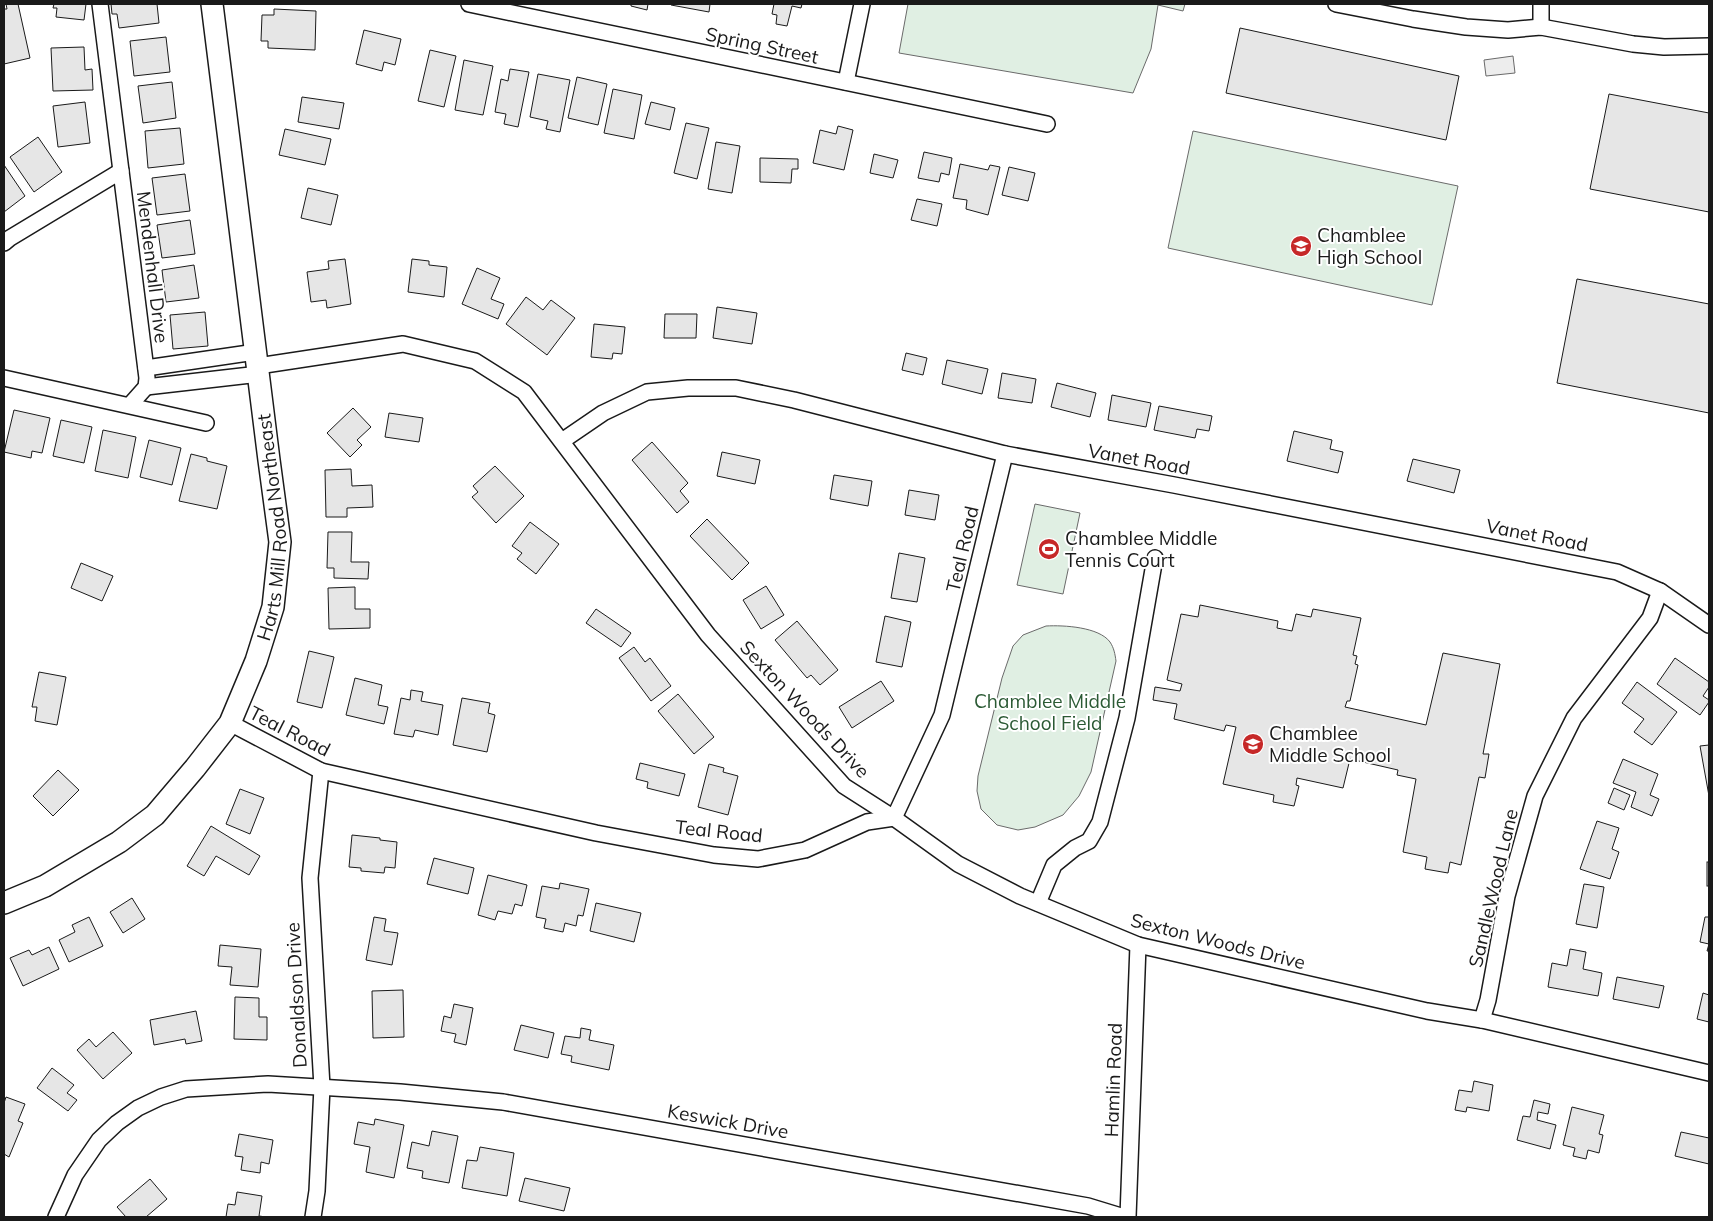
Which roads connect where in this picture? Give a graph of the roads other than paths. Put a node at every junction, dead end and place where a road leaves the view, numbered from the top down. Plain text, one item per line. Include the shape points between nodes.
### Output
1 (100, 4) edge
2 (212, 4) edge
3 (469, 4) edge
4 (862, 4) edge
5 (1336, 4) edge
6 (1541, 4) edge
7 (1541, 27) junction
8 (1709, 46) edge
9 (846, 82) junction
10 (1047, 124) dead end
11 (121, 171) junction
12 (4, 243) edge
13 (258, 364) junction
14 (146, 368) junction
15 (4, 378) edge
16 (146, 387) junction
17 (130, 405) junction
18 (206, 424) dead end
19 (562, 441) junction
20 (1004, 454) junction
21 (1155, 558) dead end
22 (1660, 591) junction
23 (1709, 625) edge
24 (230, 723) junction
25 (321, 771) junction
26 (894, 818) junction
27 (4, 903) edge
28 (1038, 903) junction
29 (1138, 945) junction
30 (1482, 1020) junction
31 (1709, 1073) edge
32 (322, 1087) junction
33 (56, 1217) edge
34 (313, 1217) edge
35 (1124, 1217) edge
36 (1128, 1217) edge

1 - 11 street, Mendenhall Drive
2 - 13 street, Harts Mill Road Northeast
3 - 9 street, Spring Street
4 - 9 street
5 - 7 street via 1466,27 1508,30
6 - 7 street
7 - 8 street via 1633,44
9 - 10 street, Spring Street
11 - 12 street, Mendenhall Drive
11 - 14 street, Mendenhall Drive
13 - 14 street, Mendenhall Drive
13 - 16 street
13 - 19 street, Sexton Woods Drive via 403,344 475,361 524,392
13 - 24 street, Harts Mill Road Northeast via 280,542 273,608 256,661
14 - 16 street, Mendenhall Drive
15 - 17 street
16 - 17 street
17 - 18 street
19 - 20 street, Vanet Road via 603,413 647,392 736,388
19 - 26 street, Sexton Woods Drive via 708,635 844,786
20 - 22 street, Vanet Road via 1543,556 1617,572
20 - 26 street, Teal Road via 942,715
21 - 28 street via 1127,718 1100,822 1089,841 1054,866
22 - 23 street, Vanet Road
22 - 30 street, SandleWood Lane via 1650,618 1574,718 1536,796 1508,896
24 - 25 street, Teal Road
24 - 27 street, Harts Mill Road Northeast via 155,815 119,842 53,881
25 - 26 street, Teal Road via 596,833 714,855 758,859 805,850 867,822
25 - 32 street, Donaldson Drive via 310,878
26 - 28 street, Sexton Woods Drive via 958,864
28 - 29 street, Sexton Woods Drive
29 - 30 street, Sexton Woods Drive via 1427,1011
29 - 36 street, Hamlin Road
30 - 31 street, Sexton Woods Drive
32 - 33 street, Keswick Drive via 268,1084 186,1089 138,1108 99,1140 75,1175
32 - 34 street, Donaldson Drive
32 - 35 street, Keswick Drive via 503,1102 1088,1206

